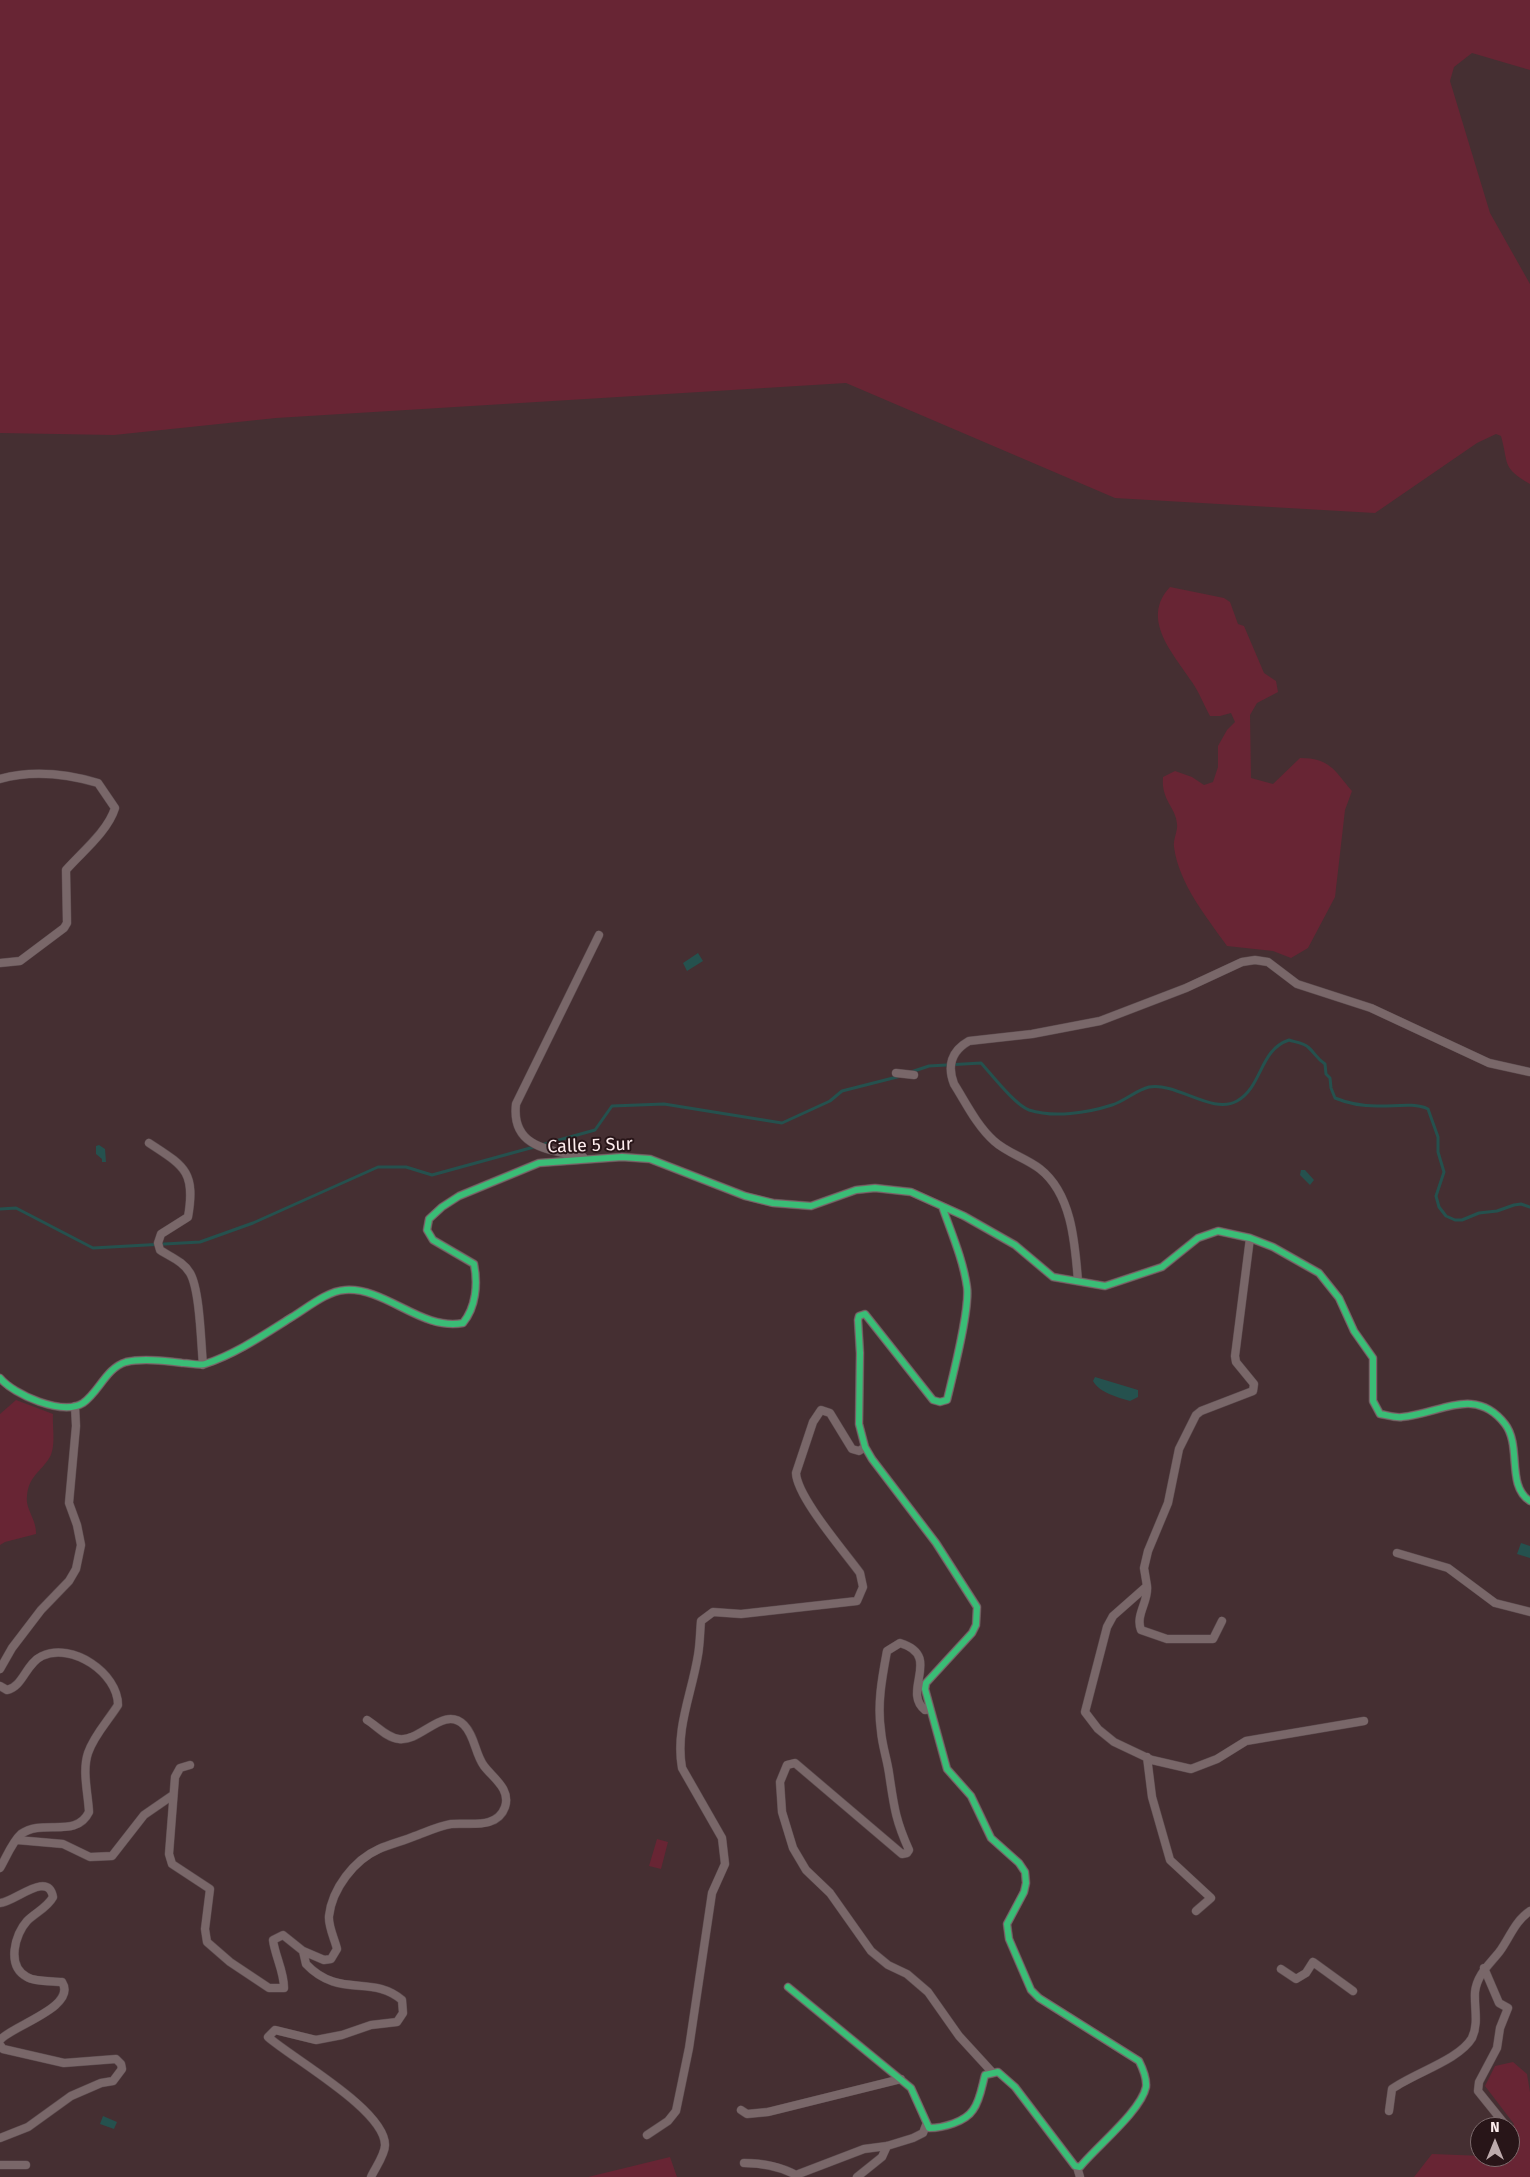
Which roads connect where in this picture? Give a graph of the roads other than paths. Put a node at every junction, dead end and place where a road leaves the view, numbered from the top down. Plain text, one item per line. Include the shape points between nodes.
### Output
1 (0, 779) edge
2 (599, 934) dead end
3 (0, 963) edge
4 (1530, 1072) edge
5 (896, 1073) dead end
6 (914, 1075) dead end
7 (149, 1143) dead end
8 (587, 1158) junction
9 (942, 1206) junction
10 (1250, 1238) junction
11 (1078, 1281) junction
12 (203, 1365) junction
13 (0, 1378) edge
14 (75, 1406) junction
15 (865, 1447) junction
16 (1530, 1501) edge
17 (1397, 1553) dead end
18 (1147, 1586) junction
19 (1530, 1612) edge
20 (1222, 1621) dead end
21 (0, 1669) edge
22 (0, 1686) edge
23 (930, 1709) junction
24 (367, 1720) dead end
25 (1364, 1721) dead end
26 (1147, 1757) junction
27 (190, 1766) dead end
28 (173, 1795) junction
29 (17, 1840) junction
30 (0, 1868) edge
31 (0, 1903) edge
32 (1196, 1910) dead end
33 (1530, 1912) edge
34 (303, 1951) junction
35 (1484, 1968) junction
36 (1281, 1969) dead end
37 (788, 1987) dead end
38 (1353, 1991) dead end
39 (0, 2040) edge
40 (0, 2045) edge
41 (992, 2072) junction
42 (901, 2078) junction
43 (741, 2110) dead end
44 (1389, 2111) dead end
45 (1499, 2117) edge
46 (926, 2125) junction
47 (647, 2134) dead end
48 (0, 2138) edge
49 (887, 2146) junction
50 (744, 2163) dead end
51 (0, 2165) edge
52 (26, 2165) dead end
53 (1077, 2167) junction
54 (371, 2177) edge
55 (857, 2177) edge
56 (1080, 2177) edge

1 - 3 street via 53,774 82,778 98,783 115,808 100,832 66,870 67,922 64,928 20,961
2 - 8 street via 516,1104 516,1125 530,1143
4 - 11 street via 1489,1063 1371,1008 1297,984 1268,962 1255,960 1242,962 1186,988 1100,1021 1032,1034 969,1041 961,1046 950,1064 954,1084 986,1134 1052,1180 1075,1241
5 - 6 street
7 - 12 street via 181,1164 187,1174 188,1217 161,1234 159,1246 191,1274
8 - 9 street, Calle 5 Sur via 650,1159 745,1196 773,1203 811,1206 856,1190 875,1188 911,1192
8 - 12 street, Calle 5 Sur via 539,1163 524,1168 459,1196 429,1219 427,1230 433,1240 474,1264 478,1282 469,1316 463,1323 452,1325 420,1316 360,1289 342,1290 318,1300 256,1339
9 - 11 street, Calle 5 Sur via 1015,1245 1053,1277
9 - 15 street via 968,1289 947,1400 933,1400 869,1318 865,1314 859,1316 859,1424
10 - 11 street, Calle 5 Sur via 1213,1232 1198,1238 1162,1267 1146,1273 1105,1286
10 - 16 street, Calle 5 Sur via 1319,1273 1339,1298 1354,1331 1373,1358 1372,1401 1380,1414 1401,1418 1472,1402 1483,1406 1505,1424 1514,1447 1518,1490
10 - 18 street via 1235,1356 1255,1388 1196,1415 1179,1449 1168,1503 1148,1551 1144,1568
12 - 14 street via 170,1361 117,1365 84,1403
13 - 14 street via 19,1394 46,1404
14 - 21 street via 69,1503 81,1545 76,1569 12,1648
15 - 23 street via 936,1543 976,1607 974,1629 926,1683
15 - 47 street via 859,1451 852,1449 830,1413 821,1410 812,1422 796,1473 805,1499 860,1573 863,1587 857,1602 741,1614 713,1612 701,1621 698,1655 681,1726 680,1757 682,1768 722,1838 725,1864 712,1893 689,2048 676,2111 668,2121
17 - 19 street via 1448,1568 1495,1603
18 - 20 street via 1139,1620 1141,1630 1167,1639 1210,1640
18 - 26 street via 1113,1616 1085,1708 1098,1729 1114,1742
22 - 29 street via 7,1690 14,1688 31,1664 44,1655 68,1655 92,1663 112,1683 118,1700 118,1706 88,1753 89,1812 86,1817 72,1827 40,1827 22,1834
23 - 41 street via 926,1710 919,1703 917,1690 922,1662 918,1654 900,1643 890,1647 879,1692 880,1730 893,1808 909,1850 907,1853 902,1854 795,1763 787,1765 780,1782 782,1812 793,1848 806,1870 830,1892 871,1951 928,1992 959,2036
23 - 53 street via 947,1769 971,1796 991,1838 1025,1872 1024,1892 1007,1924 1009,1939 1031,1990 1139,2061 1144,2070 1145,2091 1130,2114
24 - 34 street via 400,1740 412,1738 443,1720 454,1719 464,1724 483,1765 499,1781 505,1795 505,1808 494,1820 477,1825 447,1825 377,1850 353,1868 334,1896 329,1918 337,1949 332,1959 324,1960
25 - 26 street via 1246,1741 1216,1759 1190,1769
26 - 32 street via 1152,1798 1170,1860 1211,1898
27 - 28 street via 180,1768 175,1777
28 - 29 street via 144,1815 112,1856 90,1858 63,1844
28 - 34 street via 169,1854 172,1864 210,1889 205,1929 207,1942 269,1988 284,1988 273,1940 283,1935
29 - 30 street
31 - 39 street via 39,1885 51,1890 53,1897 49,1904 27,1921 17,1936 15,1954 24,1975 62,1982 65,1989 64,1995 42,2015
33 - 35 street
34 - 54 street via 306,1964 326,1980 340,1985 392,1991 402,2000 403,2013 397,2022 371,2025 316,2040 275,2030 268,2037 279,2048 332,2082 375,2123 384,2136 385,2148
35 - 44 street via 1476,1991 1477,2020 1472,2038 1456,2054 1392,2089
35 - 45 street via 1500,2003 1508,2008 1478,2091
36 - 38 street via 1296,1979 1306,1973 1313,1962
37 - 42 street
40 - 48 street via 4,2049 64,2062 116,2059 122,2069 120,2076 113,2080 71,2096 28,2127
41 - 46 street via 985,2075 971,2113 940,2128
41 - 53 street via 1010,2080
42 - 43 street via 768,2112 747,2114
42 - 46 street via 911,2088
46 - 49 street via 923,2132 914,2138
49 - 50 street via 864,2148 796,2175 760,2163
49 - 55 street via 882,2157
51 - 52 street
53 - 56 street

